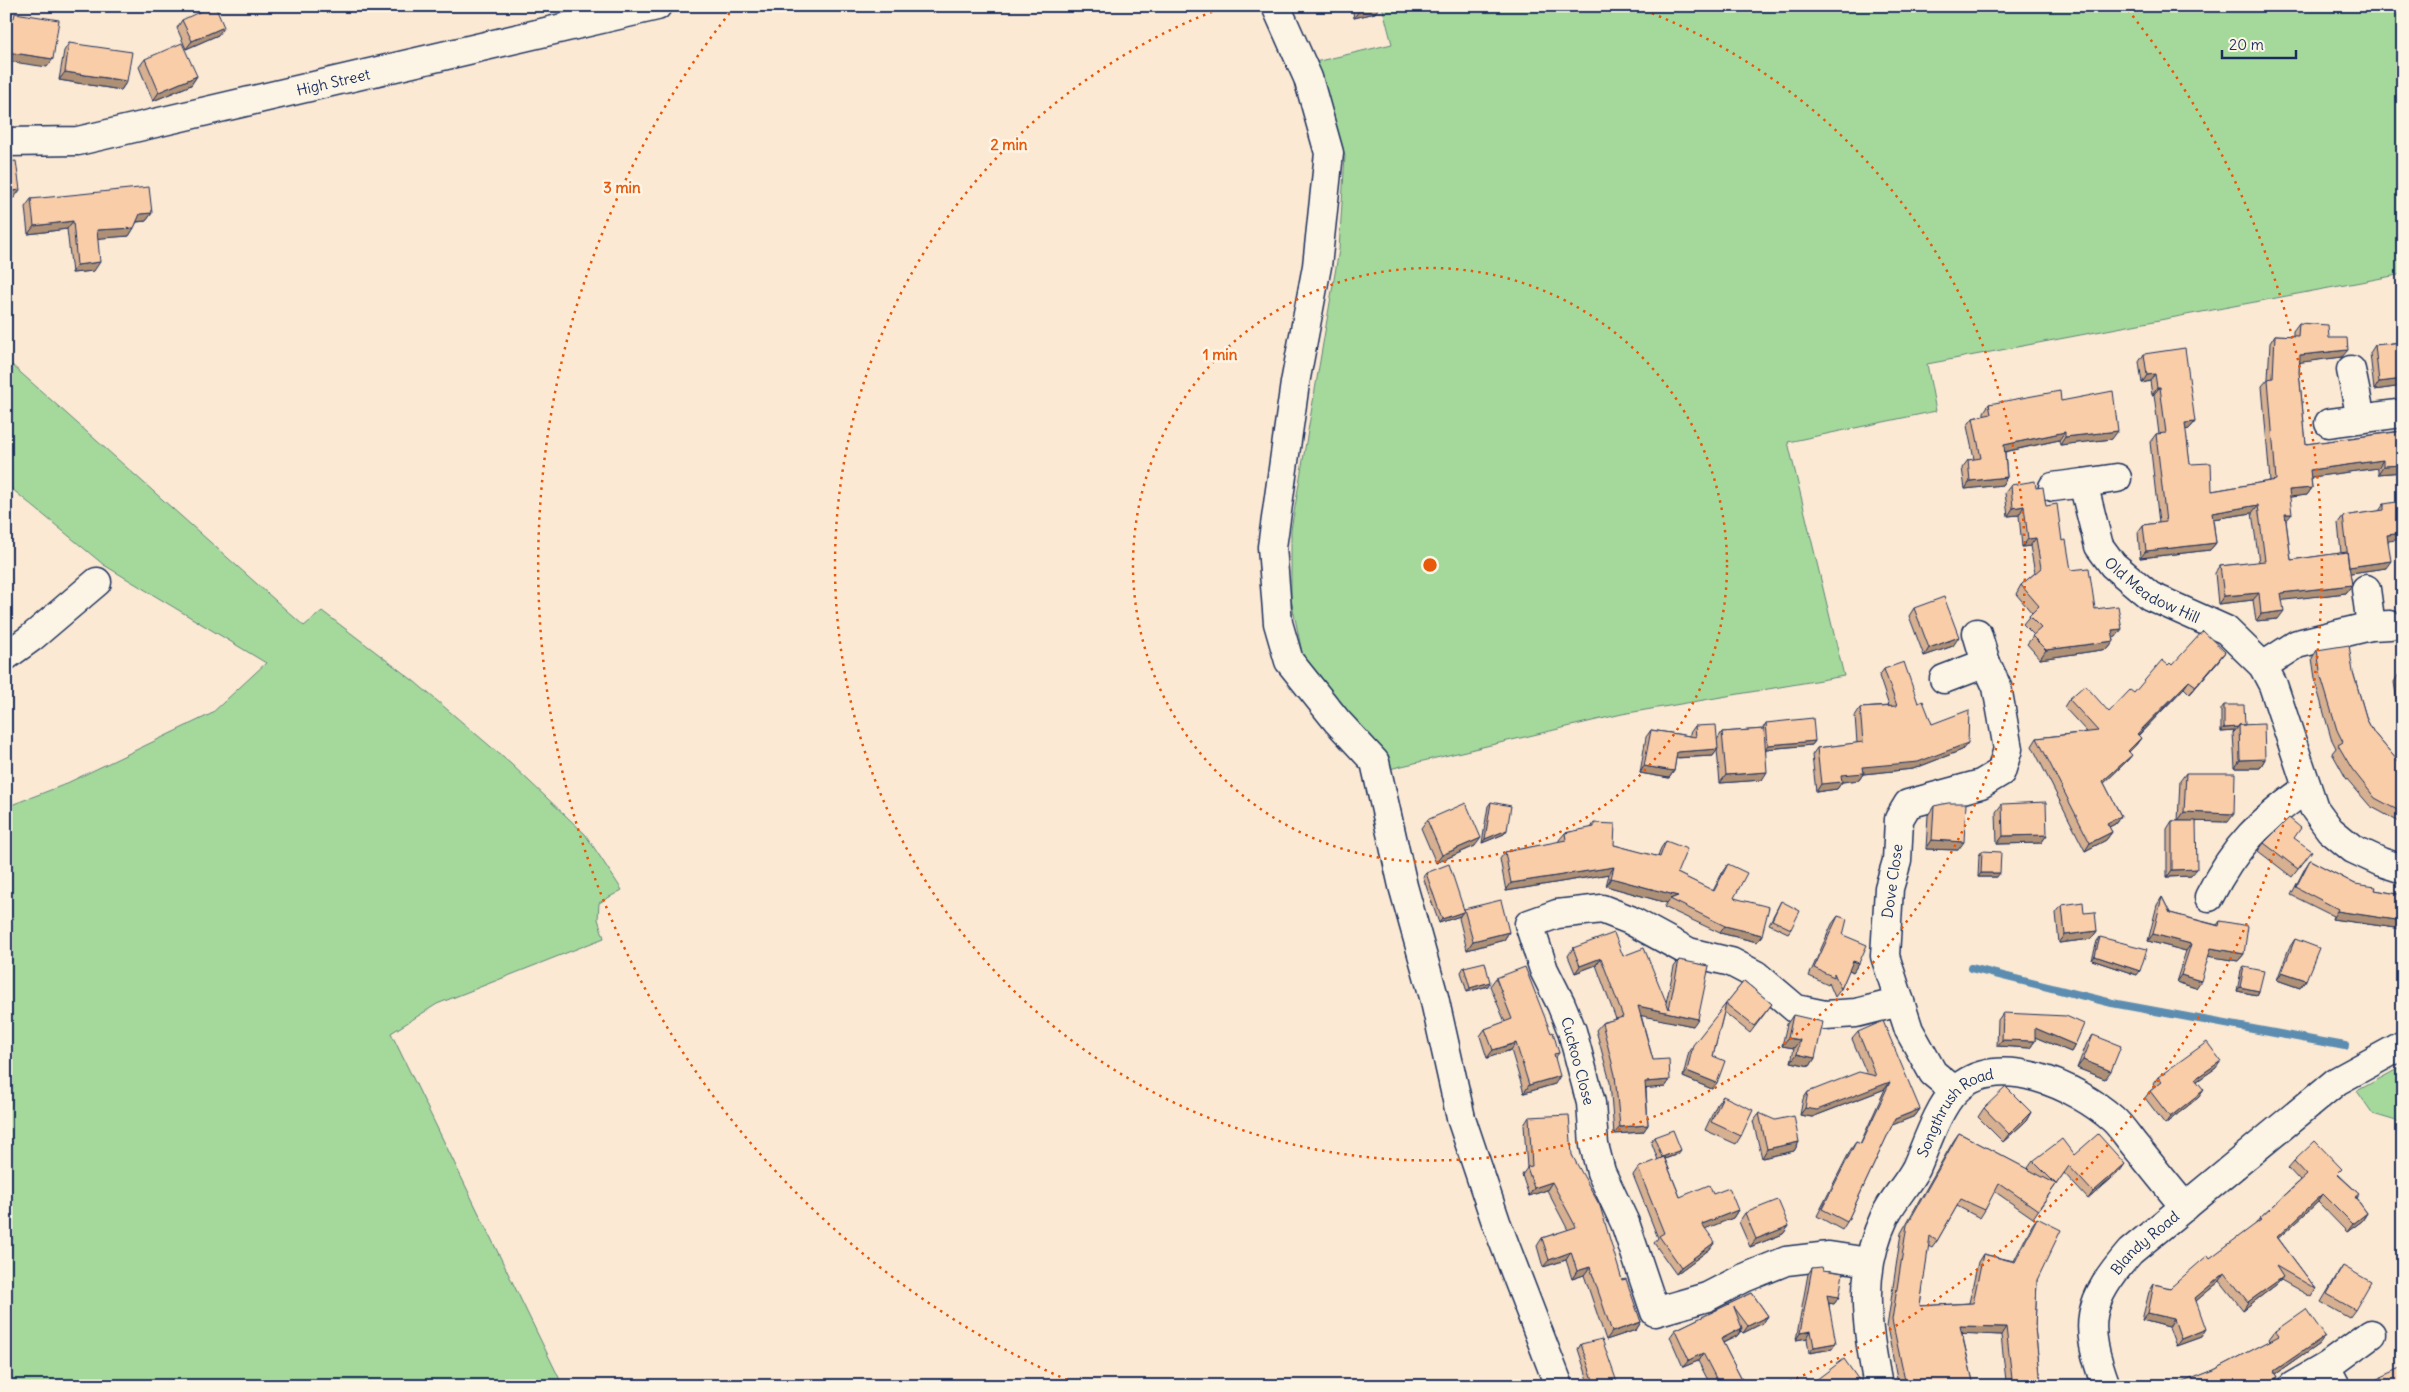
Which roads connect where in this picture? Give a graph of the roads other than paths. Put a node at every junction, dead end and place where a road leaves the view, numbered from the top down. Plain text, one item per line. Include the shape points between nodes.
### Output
1 (658, 6) edge
2 (1276, 6) edge
3 (6, 142) edge
4 (2351, 370) dead end
5 (2403, 413) edge
6 (2361, 418) junction
7 (2328, 423) dead end
8 (2117, 478) dead end
9 (2083, 483) junction
10 (2053, 486) dead end
11 (97, 582) dead end
12 (2366, 589) dead end
13 (1977, 633) dead end
14 (6, 656) edge
15 (1986, 664) junction
16 (2264, 666) junction
17 (1944, 679) dead end
18 (2307, 788) junction
19 (2403, 869) edge
20 (2209, 897) dead end
21 (1900, 1002) junction
22 (2403, 1045) edge
23 (1955, 1091) junction
24 (2184, 1207) junction
25 (1869, 1262) junction
26 (2371, 1334) dead end
27 (2331, 1376) edge
28 (1559, 1386) edge
29 (1878, 1386) edge
30 (2106, 1386) edge
31 (2293, 1386) edge

1 - 3 street, High Street via 78,141
2 - 28 street via 1308,78 1329,153 1317,266 1295,383 1272,547 1278,623 1289,661 1375,762 1462,1118 1496,1222
4 - 6 street
5 - 6 street
6 - 7 street
8 - 9 street
9 - 10 street
9 - 16 street, Old Meadow Hill via 2099,546 2113,565 2150,596 2226,630
11 - 14 street
12 - 16 street via 2381,626 2297,644
13 - 15 street, Dove Close
15 - 17 street
15 - 21 street, Dove Close via 1997,688 2008,749 2001,772 1981,784 1908,804 1899,819 1897,861 1889,888 1886,956
16 - 18 street, Old Meadow Hill
18 - 19 street, Old Meadow Hill via 2314,808 2330,830 2353,849
18 - 20 street via 2270,814 2240,844
21 - 23 street, Dove Close via 1909,1030 1934,1073
21 - 25 street, Cuckoo Close via 1856,1013 1824,1015 1796,1009 1756,975 1731,962 1689,952 1630,920 1602,909 1557,914 1529,924 1544,970 1572,1031 1590,1103 1594,1145 1601,1172 1625,1223 1655,1312 1707,1297 1786,1261 1829,1256
22 - 24 street, Blandy Road via 2347,1074
23 - 24 street, Songthrush Road via 1980,1077 1996,1073 2038,1077 2068,1089 2115,1120
23 - 25 street, Songthrush Road via 1942,1110 1914,1171 1885,1215
24 - 30 street, Blandy Road via 2130,1252 2107,1279 2094,1305 2092,1330 2096,1360
25 - 29 street, Songthrush Road via 1866,1320
26 - 27 street
27 - 31 street

